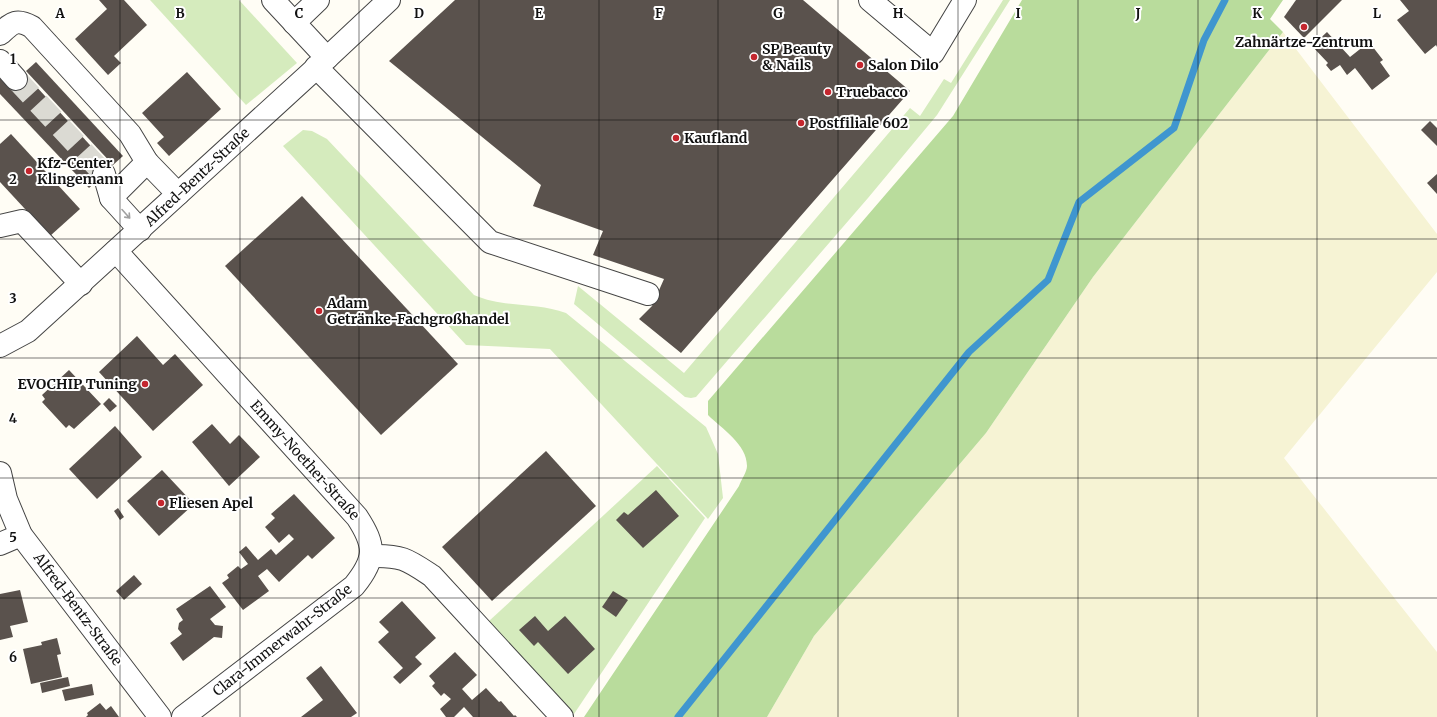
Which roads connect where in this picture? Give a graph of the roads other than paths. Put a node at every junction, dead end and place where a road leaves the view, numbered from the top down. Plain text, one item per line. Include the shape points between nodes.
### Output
1 (273, 0) edge
2 (318, 0) edge
3 (389, 0) edge
4 (870, 0) edge
5 (965, 0) edge
6 (294, 23) junction
7 (0, 34) edge
8 (0, 61) edge
9 (322, 63) junction
10 (16, 79) tunnel mouth
11 (147, 162) junction
12 (104, 174) tunnel mouth
13 (178, 194) junction
14 (111, 198) junction
15 (0, 226) edge
16 (140, 230) junction
17 (116, 251) junction
18 (81, 284) junction
19 (648, 294) dead end
20 (0, 346) edge
21 (0, 473) edge
22 (21, 535) junction
23 (0, 544) edge
24 (371, 556) junction
25 (160, 717) edge
26 (183, 717) edge
27 (562, 717) edge

1 - 6 street
2 - 6 street
3 - 9 street, Alfred-Bentz-Straße
4 - 5 street via 933,53
6 - 9 street
7 - 11 street via 12,23 22,22 32,27 130,134
8 - 10 street
9 - 13 street, Alfred-Bentz-Straße
9 - 19 street via 490,242
11 - 13 street
11 - 14 street
12 - 14 street
13 - 16 street, Alfred-Bentz-Straße
14 -> 16 street
15 - 18 street via 22,221
16 - 17 street, Alfred-Bentz-Straße
17 - 18 street, Alfred-Bentz-Straße
17 - 24 street, Emmy-Noether-Straße via 358,517 368,534
18 - 20 street, Alfred-Bentz-Straße via 28,331
21 - 22 street, Alfred-Bentz-Straße via 6,499
22 - 23 street
22 - 25 street, Alfred-Bentz-Straße
24 - 26 street, Clara-Immerwahr-Straße via 367,570 354,586
24 - 27 street via 388,555 409,560 432,576

